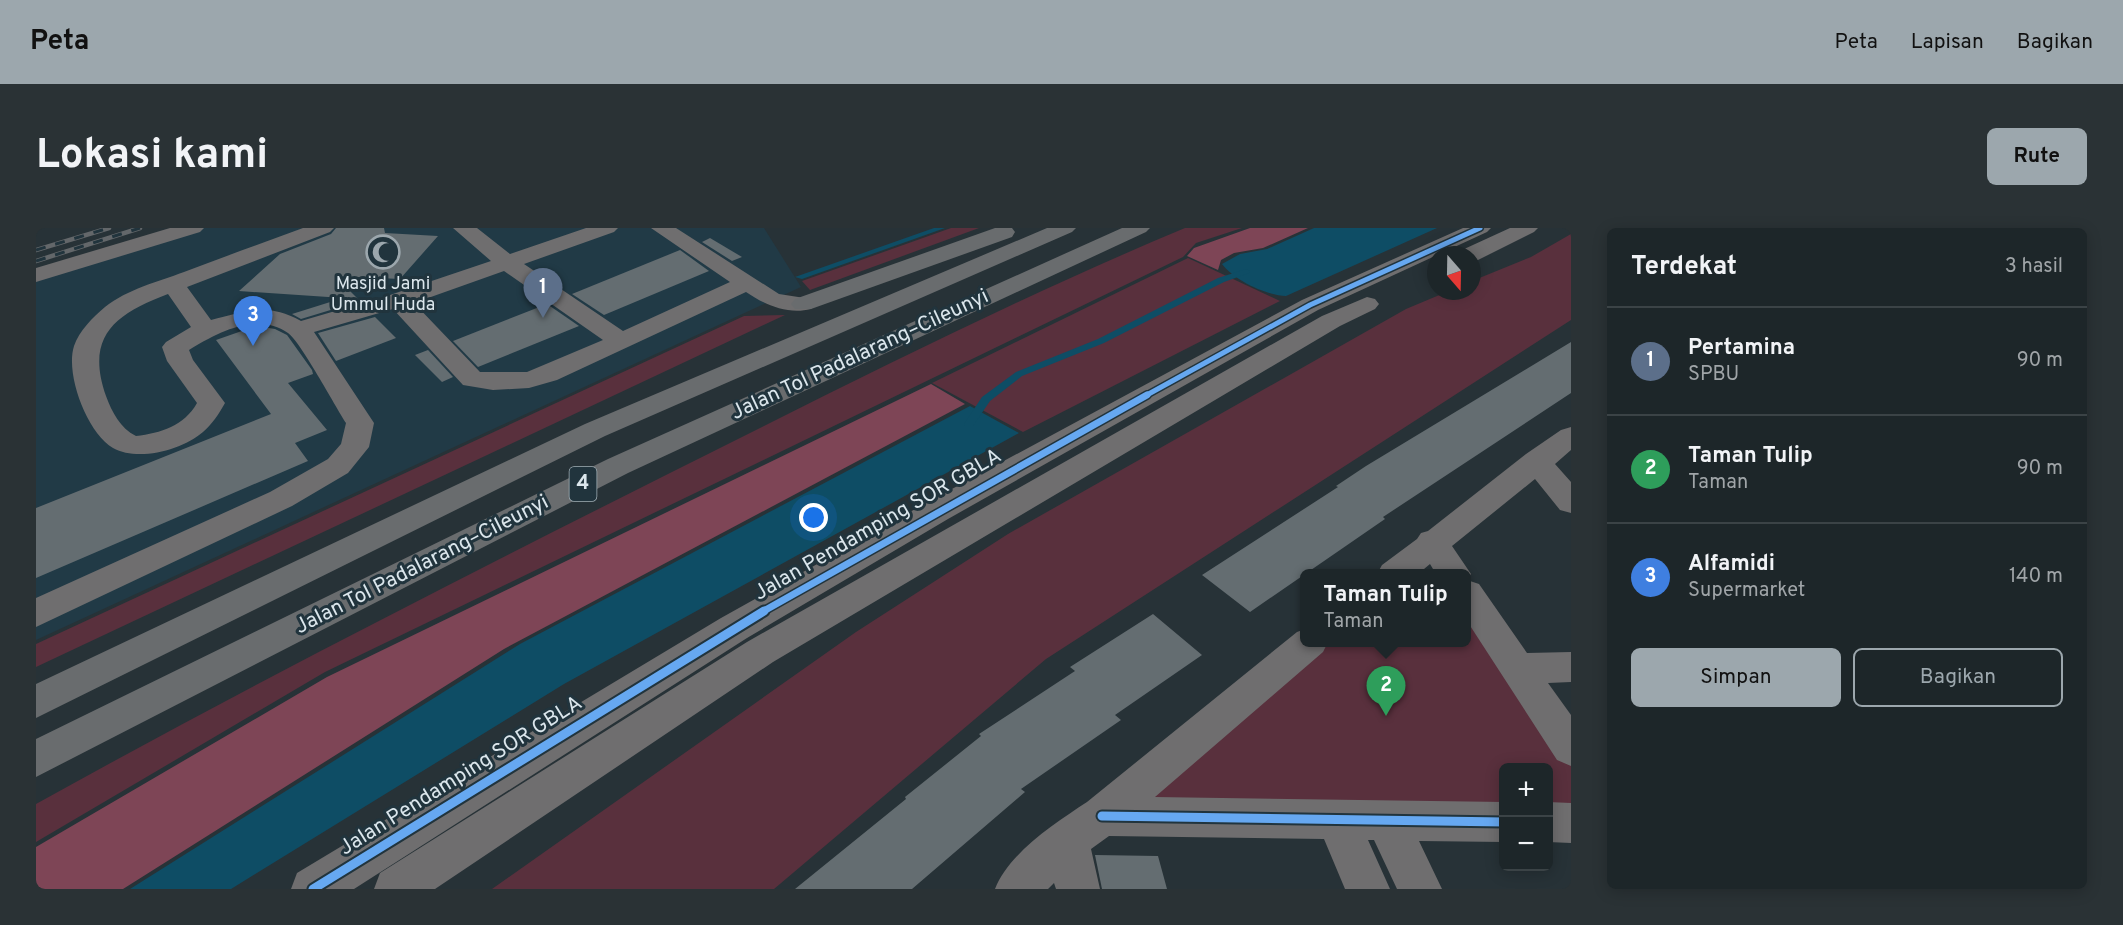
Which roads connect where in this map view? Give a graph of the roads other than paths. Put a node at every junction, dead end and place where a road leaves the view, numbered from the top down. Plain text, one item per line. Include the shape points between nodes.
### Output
1 (194, 228) edge
2 (323, 228) edge
3 (464, 228) edge
4 (606, 228) edge
5 (662, 228) edge
6 (1016, 228) edge
7 (1065, 228) edge
8 (1138, 228) edge
9 (1480, 228) edge
10 (1527, 228) edge
11 (1481, 250) edge
12 (507, 263) junction
13 (36, 275) edge
14 (1427, 275) edge
15 (172, 282) junction
16 (746, 284) junction
17 (398, 300) junction
18 (803, 304) joint
19 (299, 328) junction
20 (206, 329) junction
21 (623, 342) junction
22 (1571, 436) edge
23 (1536, 461) junction
24 (1571, 502) edge
25 (937, 511) junction
26 (968, 531) junction
27 (1432, 541) junction
28 (1399, 569) edge
29 (1451, 569) edge
30 (1471, 599) edge
31 (36, 613) edge
32 (1304, 647) edge
33 (1571, 667) edge
34 (1517, 668) junction
35 (36, 702) edge
36 (1571, 748) edge
37 (36, 759) edge
38 (1102, 816) junction
39 (1337, 819) junction
40 (1386, 820) junction
41 (1499, 822) edge
42 (1553, 822) edge
43 (1571, 823) edge
44 (1067, 840) junction
45 (313, 889) edge
46 (396, 889) edge
47 (1017, 889) edge
48 (1078, 889) edge
49 (1368, 889) edge
50 (1420, 889) edge

1 - 13 street
2 - 15 street
3 - 12 street
4 - 12 street
5 - 16 street
6 - 18 highway
7 - 35 highway, Jalan Tol Padalarang–Cileunyi / 4 via 595,430
8 - 37 highway, Jalan Tol Padalarang–Cileunyi / 4 via 618,466
9 - 25 street, Jalan Pendamping SOR GBLA via 1310,305
10 - 11 street
12 - 17 street
12 - 21 street
14 - 26 street via 1331,321
15 - 20 street
15 - 20 street via 116,310 87,345 86,371 94,401 117,437 131,446 166,441 205,416 211,403 180,361 176,347
16 - 18 street via 773,300
16 - 21 street
17 - 19 street
17 - 21 street via 472,379 529,380
19 - 20 street via 278,318 258,315
19 - 31 street via 360,423 355,447 338,466 281,499
22 - 23 street
23 - 24 street
23 - 27 street
25 - 26 street
25 - 45 street, Jalan Pendamping SOR GBLA via 734,628
26 - 46 street via 760,652
27 - 28 street
27 - 29 street
30 - 34 street
32 - 38 street
33 - 34 street
34 - 36 street
38 - 39 street
38 - 44 street
39 - 40 street
39 - 49 street
40 - 41 street
40 - 50 street
42 - 43 street
44 - 47 street
44 - 48 street

